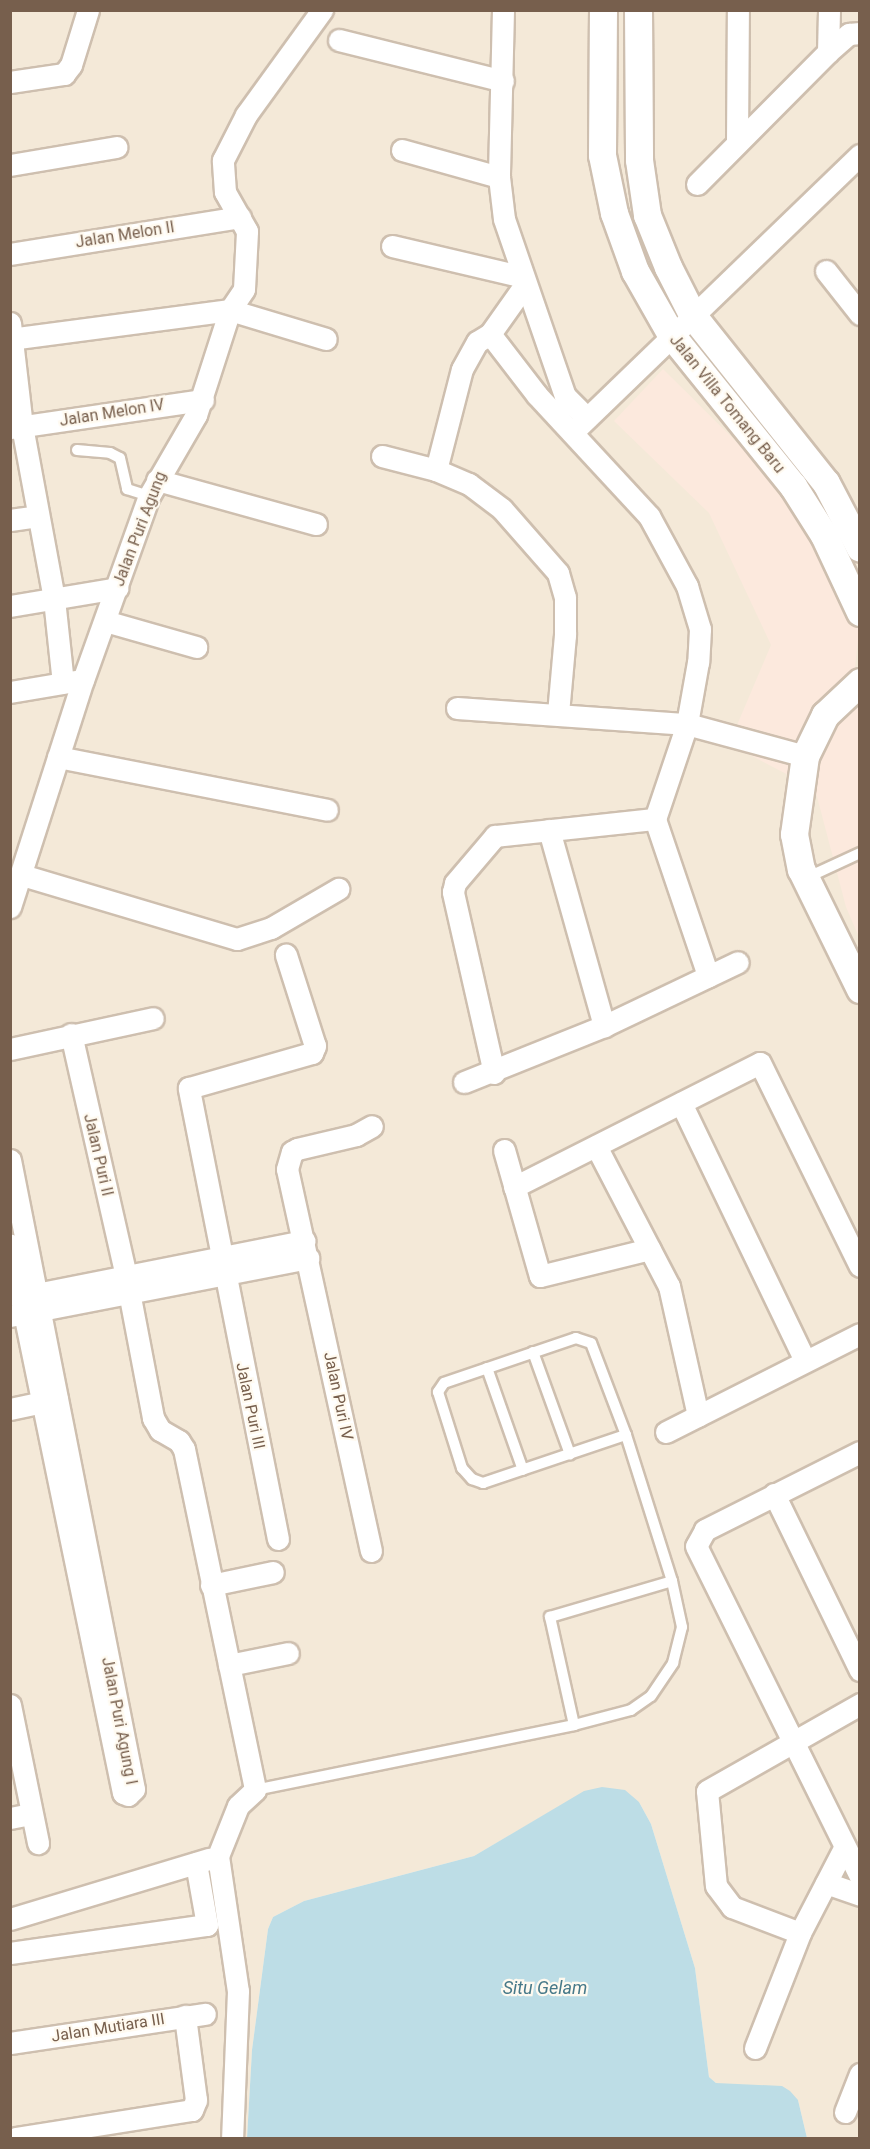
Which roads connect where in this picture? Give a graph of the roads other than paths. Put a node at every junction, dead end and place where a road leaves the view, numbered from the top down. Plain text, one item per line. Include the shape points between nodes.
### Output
1 (88, 10) edge
2 (322, 10) edge
3 (502, 10) edge
4 (603, 10) edge
5 (638, 10) edge
6 (738, 10) edge
7 (829, 10) edge
8 (860, 33) edge
9 (339, 40) dead end
10 (828, 52) junction
11 (502, 81) junction
12 (10, 82) edge
13 (737, 143) junction
14 (116, 147) dead end
15 (402, 150) dead end
16 (860, 155) edge
17 (10, 165) edge
18 (499, 177) junction
19 (697, 184) dead end
20 (240, 217) junction
21 (392, 246) dead end
22 (10, 254) edge
23 (826, 271) dead end
24 (522, 281) junction
25 (230, 310) junction
26 (859, 311) edge
27 (693, 316) junction
28 (12, 333) edge
29 (490, 334) junction
30 (672, 336) junction
31 (326, 339) dead end
32 (203, 400) junction
33 (580, 425) junction
34 (16, 427) edge
35 (78, 450) dead end
36 (382, 456) dead end
37 (436, 470) junction
38 (153, 488) junction
39 (38, 516) junction
40 (10, 520) edge
41 (316, 524) dead end
42 (860, 548) edge
43 (117, 588) junction
44 (54, 599) junction
45 (10, 606) edge
46 (860, 612) edge
47 (105, 621) junction
48 (196, 647) dead end
49 (73, 681) junction
50 (860, 682) edge
51 (10, 692) edge
52 (458, 708) dead end
53 (558, 713) junction
54 (687, 724) junction
55 (805, 756) junction
56 (58, 757) junction
57 (327, 810) dead end
58 (655, 819) junction
59 (549, 830) junction
60 (860, 854) edge
61 (22, 875) junction
62 (806, 878) junction
63 (338, 889) dead end
64 (10, 907) edge
65 (286, 955) dead end
66 (738, 962) dead end
67 (708, 976) junction
68 (860, 989) edge
69 (153, 1018) dead end
70 (604, 1026) junction
71 (70, 1034) junction
72 (10, 1049) edge
73 (494, 1072) junction
74 (464, 1082) dead end
75 (681, 1103) junction
76 (372, 1126) dead end
77 (596, 1146) junction
78 (504, 1150) dead end
79 (10, 1160) edge
80 (514, 1187) junction
81 (10, 1245) edge
82 (307, 1249) junction
83 (650, 1249) junction
84 (221, 1265) junction
85 (860, 1266) edge
86 (127, 1284) junction
87 (25, 1305) edge
88 (860, 1334) edge
89 (533, 1352) junction
90 (805, 1361) junction
91 (487, 1368) junction
92 (51, 1401) junction
93 (10, 1409) edge
94 (698, 1416) junction
95 (666, 1432) dead end
96 (626, 1435) junction
97 (570, 1454) junction
98 (858, 1456) edge
99 (523, 1470) junction
100 (774, 1494) junction
101 (278, 1539) dead end
102 (371, 1551) dead end
103 (273, 1572) dead end
104 (672, 1581) junction
105 (212, 1586) junction
106 (94, 1623) junction
107 (288, 1653) dead end
108 (229, 1665) junction
109 (860, 1670) edge
110 (860, 1704) edge
111 (10, 1705) edge
112 (574, 1725) junction
113 (791, 1742) junction
114 (255, 1790) junction
115 (32, 1814) junction
116 (10, 1818) edge
117 (38, 1842) dead end
118 (844, 1848) junction
119 (218, 1856) junction
120 (196, 1863) junction
121 (860, 1876) edge
122 (826, 1882) junction
123 (860, 1895) edge
124 (10, 1919) edge
125 (800, 1933) junction
126 (10, 1953) edge
127 (10, 2043) edge
128 (755, 2048) dead end
129 (860, 2074) edge
130 (845, 2112) dead end
131 (15, 2139) edge
132 (232, 2139) edge

1 - 12 street via 71,65 64,74
2 - 20 street, Jalan Puri Agung via 246,115 223,160 225,192
3 - 11 street
4 - 30 street, Jalan Villa Tomang Baru via 602,154 614,213 635,271
5 - 27 street, Jalan Villa Tomang Baru via 639,160 647,215
6 - 13 street
7 - 10 street
8 - 10 street via 849,34
9 - 11 street
10 - 13 street
11 - 18 street
13 - 19 street
14 - 17 street
15 - 18 street
16 - 27 street
18 - 24 street via 504,219
20 - 22 street, Jalan Melon II
20 - 25 street, Jalan Puri Agung via 247,231 248,258 244,289
21 - 24 street
23 - 26 street
24 - 29 street
24 - 33 street via 565,396
25 - 28 street
25 - 31 street
25 - 32 street, Jalan Puri Agung
27 - 30 street
27 - 42 street, Jalan Villa Tomang Baru via 826,483
28 - 34 street
29 - 33 street via 537,395
29 - 37 street via 477,342 462,369
30 - 33 street
30 - 46 street, Jalan Villa Tomang Baru via 793,486 824,536
32 - 34 street, Jalan Melon IV
32 - 38 street, Jalan Puri Agung
33 - 54 street via 650,516 687,586 700,629
34 - 39 street
35 - 38 lane via 110,453 120,458 127,489
36 - 37 street
37 - 53 street via 469,484 502,509 558,573 565,597 565,635
38 - 41 street
38 - 43 street, Jalan Puri Agung
39 - 40 street
39 - 44 street
43 - 44 street
43 - 47 street, Jalan Puri Agung
44 - 45 street
44 - 49 street
47 - 48 street
47 - 49 street, Jalan Puri Agung
49 - 51 street
49 - 56 street, Jalan Puri Agung
50 - 55 street via 825,715
52 - 53 street
53 - 54 street
54 - 55 street
54 - 58 street
55 - 62 street via 795,834
56 - 57 street
56 - 61 street, Jalan Puri Agung
58 - 59 street
58 - 67 street
59 - 70 street
59 - 73 street via 495,836 453,887
60 - 62 lane
61 - 63 street via 237,939 271,928
61 - 64 street, Jalan Puri Agung
62 - 68 street
65 - 84 street, Jalan Puri III via 315,1046 312,1053 189,1088
66 - 67 street
67 - 70 street
69 - 71 street
70 - 73 street
71 - 72 street
71 - 86 street, Jalan Puri II
73 - 74 street
75 - 77 street
75 - 85 street via 760,1063
75 - 90 street
76 - 82 street via 356,1135 292,1152 287,1169
77 - 80 street
77 - 83 street
78 - 80 street
79 - 87 street, Jalan Puri Agung I
80 - 83 street via 540,1276
81 - 87 street, Jalan Puri Agung I
82 - 84 street
82 - 102 street, Jalan Puri IV
83 - 94 street via 669,1286
84 - 86 street
84 - 101 street, Jalan Puri III
86 - 87 street
86 - 105 street, Jalan Puri II via 153,1418 160,1430 179,1441 184,1449
87 - 92 street, Jalan Puri Agung I
88 - 90 street
89 - 91 lane
89 - 96 lane via 576,1338 591,1343
89 - 97 lane
90 - 94 street
91 - 99 lane
91 - 99 lane via 444,1383 438,1392 462,1468 472,1479 483,1483
92 - 93 street
92 - 106 street, Jalan Puri Agung I
94 - 95 street
96 - 97 lane
96 - 104 lane
97 - 99 lane
98 - 100 street
100 - 109 street
100 - 113 street via 705,1530 696,1546
103 - 105 street
104 - 112 lane via 682,1627 679,1649 664,1681 631,1710
104 - 112 lane via 550,1617
105 - 108 street, Jalan Puri II
106 - 106 street, Jalan Puri Agung I via 134,1789 128,1795 123,1793
107 - 108 street
108 - 114 street, Jalan Puri II
110 - 113 street
111 - 115 street
112 - 114 lane
113 - 118 street
113 - 125 street via 707,1791 716,1886 732,1907
114 - 119 street via 238,1806
115 - 116 street
115 - 117 street
118 - 121 street
118 - 122 street
119 - 120 street
119 - 132 street via 238,1991
120 - 124 street
120 - 126 street via 207,1925
122 - 123 street
122 - 125 street
125 - 128 street
127 - 131 street, Jalan Mutiara III via 195,2015 196,2100 192,2110
129 - 130 street

